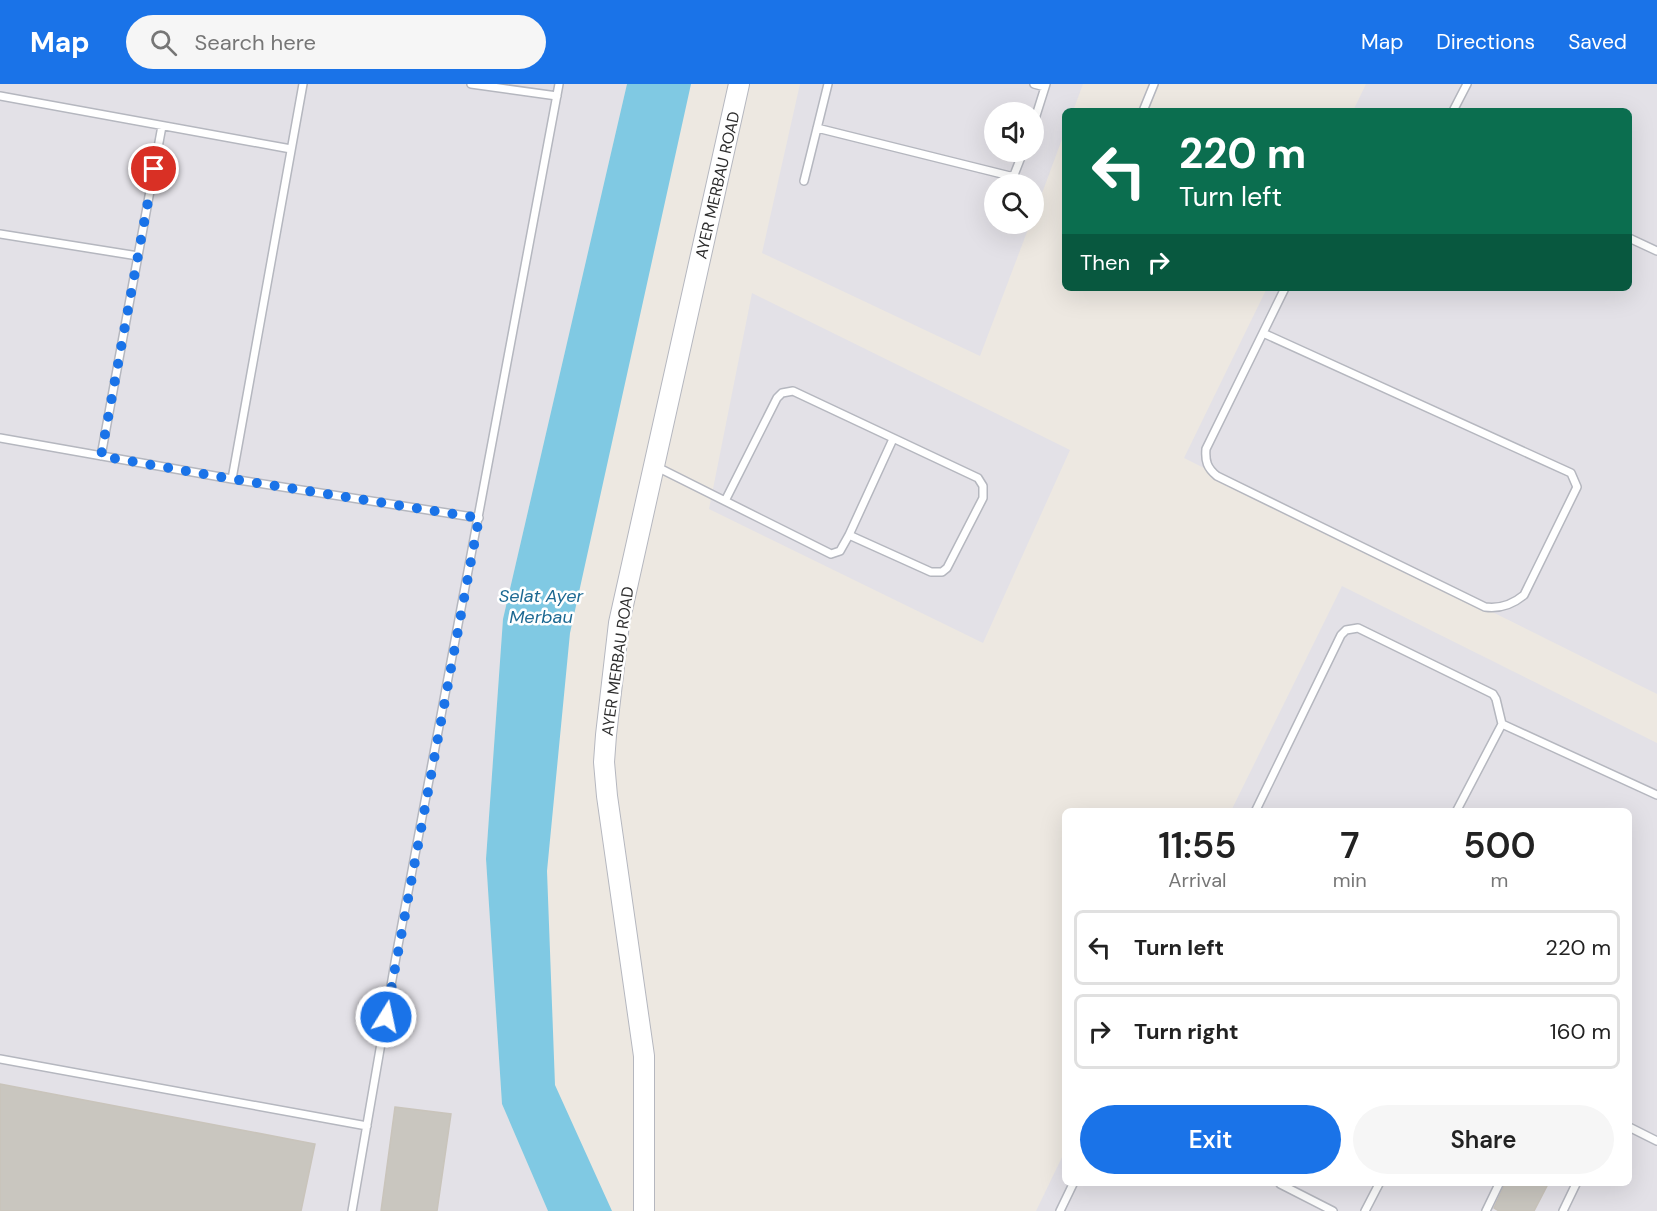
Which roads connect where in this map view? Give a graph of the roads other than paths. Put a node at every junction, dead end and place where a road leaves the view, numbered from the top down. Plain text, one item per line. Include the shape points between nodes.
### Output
1 (303, 84) edge
2 (471, 84) edge
3 (559, 84) edge
4 (740, 84) edge
5 (828, 84) edge
6 (1034, 84) edge
7 (1154, 84) edge
8 (1467, 84) edge
9 (1046, 85) edge
10 (0, 96) edge
11 (556, 96) junction
12 (1040, 102) edge
13 (1144, 108) edge
14 (1455, 108) edge
15 (162, 126) junction
16 (817, 128) junction
17 (291, 149) junction
18 (1019, 162) edge
19 (804, 181) dead end
20 (0, 234) edge
21 (1632, 239) edge
22 (1657, 250) edge
23 (138, 256) junction
24 (1284, 291) edge
25 (1263, 333) junction
26 (0, 438) edge
27 (893, 439) junction
28 (101, 456) junction
29 (654, 466) junction
30 (232, 479) junction
31 (725, 501) junction
32 (479, 518) junction
33 (849, 535) junction
34 (1502, 724) junction
35 (1657, 795) edge
36 (1257, 808) edge
37 (1458, 808) edge
38 (0, 1059) edge
39 (367, 1126) junction
40 (1632, 1129) edge
41 (1657, 1142) edge
42 (1072, 1186) edge
43 (1284, 1186) edge
44 (1378, 1186) edge
45 (1498, 1186) edge
46 (1575, 1186) edge
47 (352, 1211) edge
48 (644, 1211) edge
49 (1060, 1211) edge
50 (1333, 1211) edge
51 (1365, 1211) edge
52 (1486, 1211) edge
53 (1563, 1211) edge

1 - 17 lane
2 - 11 lane
3 - 11 lane
4 - 29 street, AYER MERBAU ROAD
5 - 16 lane
6 - 9 lane
7 - 13 lane
8 - 14 lane
9 - 12 lane
10 - 15 lane
11 - 32 lane
15 - 17 lane
15 - 23 lane
16 - 18 lane via 1010,176
16 - 19 lane
17 - 30 lane
20 - 23 lane
21 - 22 lane
23 - 28 lane
24 - 25 lane
25 - 25 lane via 1571,473 1577,487 1524,595 1502,607 1485,607 1210,471 1206,449
26 - 28 lane
27 - 31 lane via 787,391 777,398
27 - 33 lane
27 - 33 lane via 978,478 983,486 982,498 942,572 931,572
28 - 30 lane
29 - 31 lane
29 - 48 street, AYER MERBAU ROAD via 620,623 604,762 644,1056
30 - 32 lane
31 - 33 lane via 831,554 840,551
32 - 39 lane
34 - 35 lane
34 - 36 lane via 1492,694 1358,628 1346,630
34 - 37 lane
38 - 39 lane
39 - 47 lane
40 - 41 lane
42 - 49 lane
43 - 50 lane
44 - 51 lane
45 - 52 lane
46 - 53 lane

